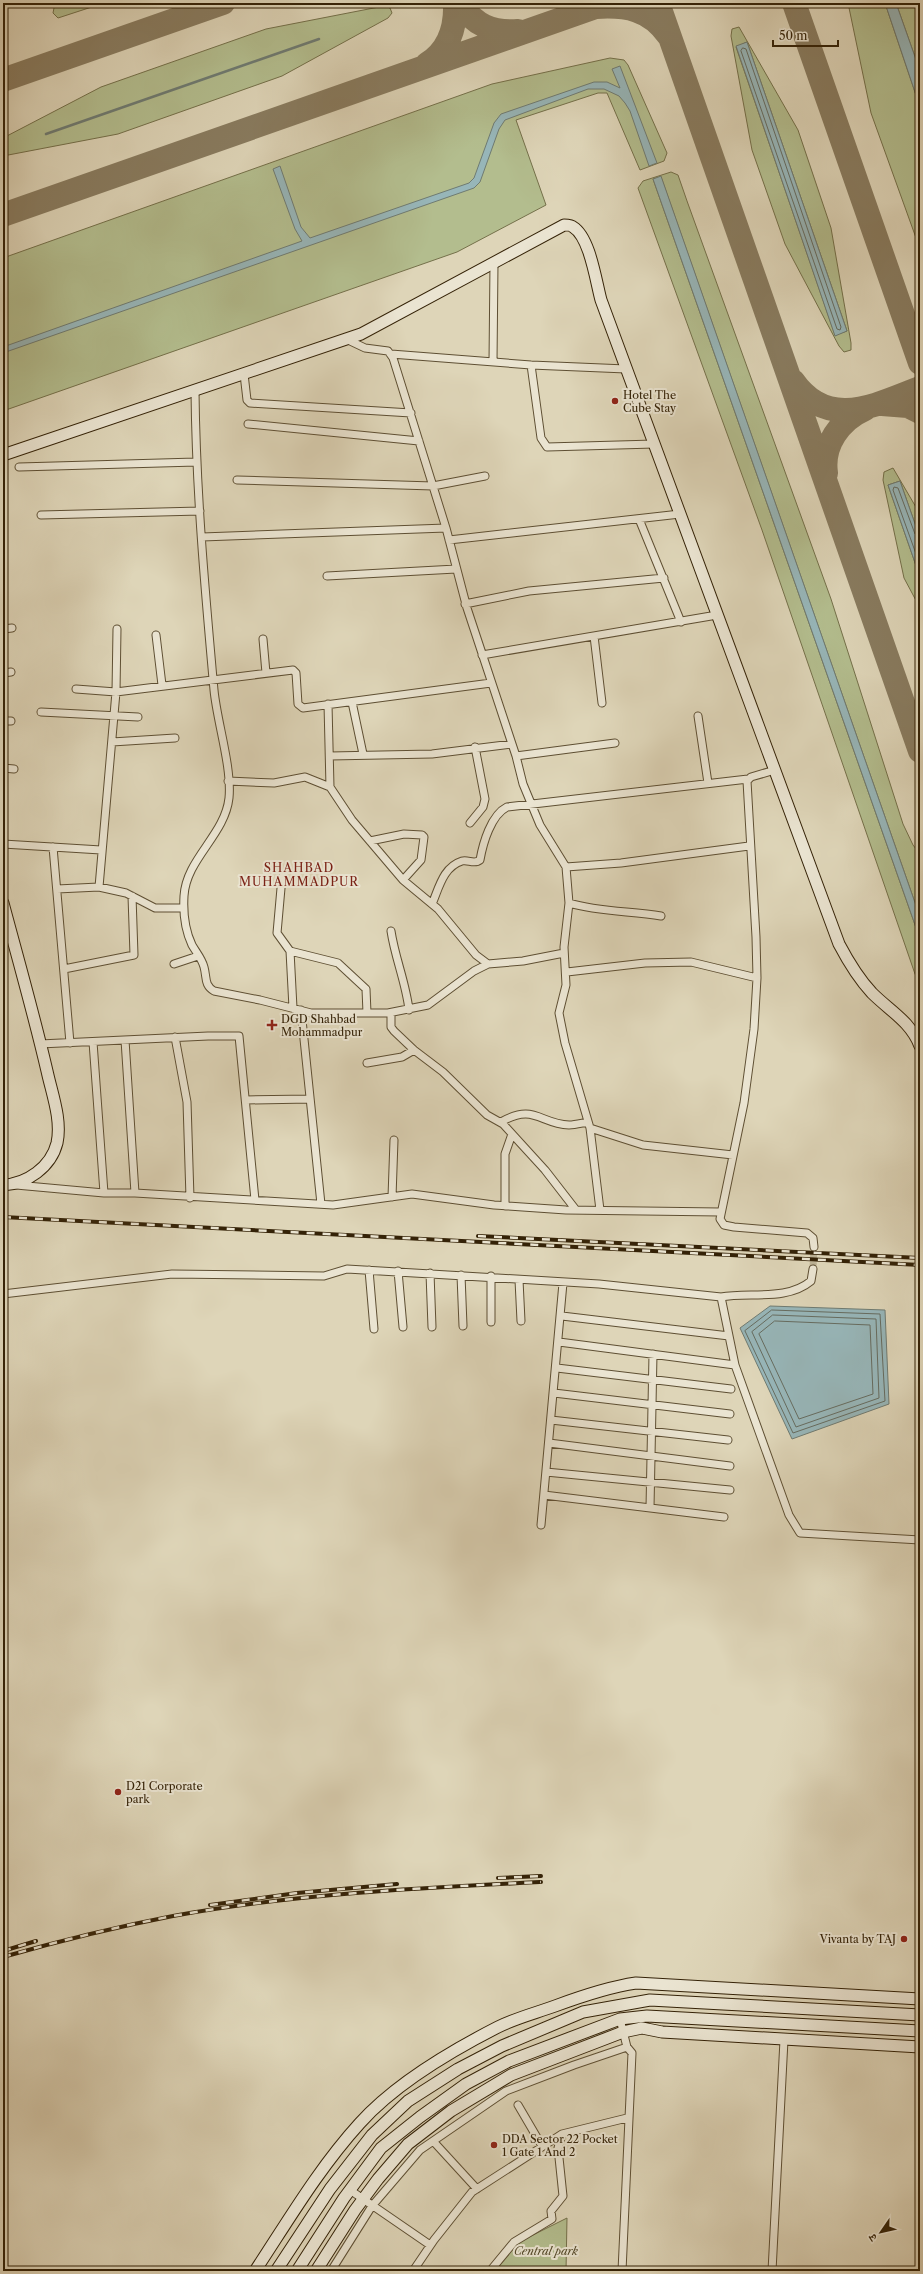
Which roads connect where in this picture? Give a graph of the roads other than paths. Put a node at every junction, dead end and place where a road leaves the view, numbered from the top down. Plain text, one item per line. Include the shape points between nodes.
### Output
1 (494, 263) junction
2 (346, 339) junction
3 (391, 354) junction
4 (493, 362) junction
5 (531, 365) junction
6 (626, 369) junction
7 (244, 374) junction
8 (195, 391) junction
9 (411, 413) junction
10 (248, 424) dead end
11 (419, 441) junction
12 (654, 444) junction
13 (3, 455) edge
14 (196, 462) junction
15 (19, 467) dead end
16 (485, 476) dead end
17 (237, 480) dead end
18 (433, 486) junction
19 (200, 511) junction
20 (680, 514) junction
21 (41, 515) dead end
22 (639, 519) junction
23 (446, 528) junction
24 (202, 537) junction
25 (449, 540) junction
26 (456, 569) junction
27 (328, 576) dead end
28 (664, 578) junction
29 (465, 604) junction
30 (717, 615) junction
31 (681, 622) junction
32 (12, 628) dead end
33 (3, 629) edge
34 (116, 629) dead end
35 (156, 636) dead end
36 (594, 636) junction
37 (263, 639) dead end
38 (482, 655) junction
39 (11, 672) dead end
40 (3, 673) edge
41 (266, 673) junction
42 (213, 678) junction
43 (491, 683) junction
44 (162, 685) junction
45 (76, 690) dead end
46 (116, 692) junction
47 (352, 702) junction
48 (602, 703) dead end
49 (328, 704) junction
50 (41, 712) dead end
51 (114, 716) junction
52 (698, 716) dead end
53 (138, 717) dead end
54 (3, 721) edge
55 (11, 721) dead end
56 (175, 738) dead end
57 (112, 742) junction
58 (615, 743) dead end
59 (512, 744) junction
60 (475, 748) junction
61 (363, 754) junction
62 (330, 756) junction
63 (516, 756) junction
64 (3, 768) edge
65 (14, 769) dead end
66 (775, 770) junction
67 (748, 779) junction
68 (228, 781) junction
69 (708, 783) junction
70 (330, 787) junction
71 (531, 806) junction
72 (470, 823) dead end
73 (370, 841) junction
74 (3, 844) edge
75 (749, 846) junction
76 (53, 847) junction
77 (101, 850) junction
78 (566, 867) junction
79 (282, 876) dead end
80 (403, 880) junction
81 (99, 887) junction
82 (57, 889) junction
83 (132, 896) junction
84 (3, 902) edge
85 (569, 903) junction
86 (432, 904) junction
87 (184, 908) junction
88 (661, 916) dead end
89 (391, 931) dead end
90 (290, 950) junction
91 (564, 953) junction
92 (198, 956) junction
93 (174, 964) dead end
94 (488, 964) junction
95 (64, 969) junction
96 (567, 972) junction
97 (756, 978) junction
98 (293, 1008) junction
99 (301, 1010) junction
100 (409, 1010) junction
101 (367, 1013) junction
102 (391, 1013) junction
103 (175, 1037) junction
104 (124, 1040) junction
105 (93, 1042) junction
106 (70, 1043) junction
107 (40, 1044) junction
108 (920, 1046) edge
109 (414, 1050) junction
110 (367, 1063) dead end
111 (310, 1099) junction
112 (246, 1100) junction
113 (500, 1122) junction
114 (589, 1125) junction
115 (512, 1134) junction
116 (394, 1140) dead end
117 (733, 1155) junction
118 (7, 1185) edge
119 (104, 1193) junction
120 (135, 1193) junction
121 (392, 1197) junction
122 (190, 1198) junction
123 (255, 1200) junction
124 (321, 1204) junction
125 (505, 1206) junction
126 (576, 1210) junction
127 (600, 1210) junction
128 (720, 1212) junction
129 (814, 1247) tunnel mouth
130 (813, 1269) tunnel mouth
131 (370, 1270) junction
132 (398, 1272) junction
133 (430, 1273) junction
134 (461, 1275) junction
135 (491, 1276) junction
136 (519, 1280) junction
137 (561, 1283) junction
138 (3, 1294) edge
139 (720, 1298) junction
140 (562, 1316) junction
141 (521, 1321) dead end
142 (491, 1322) dead end
143 (463, 1326) dead end
144 (403, 1327) dead end
145 (432, 1327) dead end
146 (374, 1329) dead end
147 (729, 1336) junction
148 (559, 1342) junction
149 (653, 1354) junction
150 (735, 1365) junction
151 (556, 1368) junction
152 (652, 1379) junction
153 (731, 1389) dead end
154 (554, 1394) junction
155 (652, 1404) junction
156 (730, 1414) dead end
157 (551, 1420) junction
158 (650, 1432) junction
159 (728, 1440) dead end
160 (549, 1443) junction
161 (651, 1457) junction
162 (730, 1466) dead end
163 (546, 1472) junction
164 (651, 1484) junction
165 (730, 1490) dead end
166 (544, 1496) junction
167 (650, 1508) junction
168 (724, 1517) dead end
169 (541, 1524) dead end
170 (920, 1540) edge
171 (584, 1995) junction
172 (920, 1999) edge
173 (589, 2011) junction
174 (920, 2015) edge
175 (620, 2019) junction
176 (920, 2031) edge
177 (623, 2032) junction
178 (784, 2040) junction
179 (627, 2047) junction
180 (920, 2048) edge
181 (518, 2105) dead end
182 (627, 2118) junction
183 (562, 2134) junction
184 (433, 2141) junction
185 (542, 2146) junction
186 (478, 2189) junction
187 (350, 2190) junction
188 (367, 2203) junction
189 (430, 2245) junction
190 (255, 2271) edge
191 (276, 2271) edge
192 (298, 2271) edge
193 (316, 2271) edge
194 (331, 2271) edge
195 (413, 2271) edge
196 (490, 2271) edge
197 (622, 2271) edge
198 (772, 2271) edge

1 - 2 street via 361,334
1 - 4 street
1 - 6 street via 564,224 573,226 590,255 601,300
2 - 3 street via 365,348 383,350
2 - 7 street
3 - 4 street
3 - 9 street
4 - 5 street
5 - 6 street
5 - 12 street via 541,438 547,446
6 - 12 street
7 - 8 street
7 - 9 street via 247,400 250,403
8 - 13 street
8 - 14 street
9 - 11 street
10 - 11 street
11 - 18 street
12 - 20 street
14 - 15 street
14 - 19 street
16 - 18 street
17 - 18 street
18 - 23 street
19 - 21 street
19 - 24 street
20 - 22 street
20 - 30 street
22 - 25 street
22 - 28 street
23 - 24 street
23 - 25 street
24 - 42 street
25 - 26 street
26 - 27 street
26 - 29 street
28 - 29 street via 534,591
28 - 31 street
29 - 38 street
30 - 31 street
30 - 66 street
31 - 36 street
32 - 33 street
34 - 46 street
35 - 44 street
36 - 38 street
36 - 48 street
37 - 41 street
38 - 43 street
39 - 40 street
41 - 42 street
41 - 49 street via 295,670 299,706 303,708
42 - 44 street
42 - 68 street
43 - 47 street
43 - 59 street
44 - 46 street
45 - 46 street
46 - 51 street
47 - 49 street
47 - 61 street
49 - 62 street
50 - 51 street
51 - 53 street
51 - 57 street
52 - 69 street
54 - 55 street
56 - 57 street
57 - 77 street
58 - 63 street
59 - 60 street
59 - 63 street
60 - 61 street via 432,754
60 - 72 street via 485,798 483,807
61 - 62 street
62 - 70 street
63 - 71 street
64 - 65 street
66 - 67 street
66 - 108 street via 839,944 854,973 873,994 910,1026
67 - 69 street
67 - 75 street
68 - 70 street via 274,783 305,777
68 - 87 street via 229,798 222,821 185,883
69 - 71 street
70 - 73 street
71 - 78 street via 540,825 562,856
71 - 86 street via 503,809 489,829 480,860 461,862 448,870
73 - 80 street
73 - 80 street via 404,834 424,837 420,860
74 - 76 street
75 - 78 street via 620,863
75 - 97 street
76 - 77 street
76 - 82 street
77 - 81 street
78 - 85 street
79 - 90 street via 277,933
80 - 86 street
81 - 82 street
81 - 83 street
82 - 95 street
83 - 87 street via 155,908
83 - 95 street via 134,955
84 - 107 street
85 - 88 street via 590,909
85 - 91 street
86 - 94 street via 476,955
87 - 92 street via 186,928
89 - 100 street
90 - 98 street
90 - 101 street via 341,965 366,989
91 - 94 street via 523,961
91 - 96 street
92 - 93 street
92 - 98 street via 204,967 206,983 214,992
94 - 100 street via 449,989 437,1000
95 - 106 street
96 - 97 street via 645,963 691,962
96 - 114 street via 559,1013
97 - 117 street via 753,1035 744,1102
98 - 99 street
99 - 101 street via 311,1013
99 - 111 street
100 - 102 street
101 - 102 street
102 - 109 street via 392,1028
103 - 104 street
103 - 112 street via 240,1037
103 - 122 street via 187,1102
104 - 105 street
104 - 120 street
105 - 106 street
105 - 119 street
106 - 107 street
107 - 118 street via 57,1115 57,1142 46,1166 32,1176
109 - 110 street via 402,1057
109 - 113 street via 443,1072 487,1115
111 - 112 street
111 - 124 street
112 - 123 street
113 - 114 street via 518,1114 538,1116 568,1125
113 - 115 street
114 - 117 street via 643,1145
114 - 127 street
115 - 125 street via 505,1154
115 - 126 street via 545,1170
116 - 121 street
117 - 128 street
118 - 119 street
119 - 120 street
120 - 122 street
121 - 124 street
121 - 125 street via 419,1194
122 - 123 street
123 - 124 street
125 - 126 street
126 - 127 street
127 - 128 street
128 - 129 street via 720,1219 724,1225 807,1233 813,1238
130 - 139 street via 811,1281 800,1290 789,1293 736,1294
131 - 132 street
131 - 138 street via 348,1269 324,1276 172,1274
131 - 146 street
132 - 133 street
132 - 144 street
133 - 134 street
133 - 145 street
134 - 135 street
134 - 143 street
135 - 136 street
135 - 142 street
136 - 137 street
136 - 141 street
137 - 139 street via 598,1284
137 - 140 street
139 - 147 street
140 - 147 street
140 - 148 street
147 - 150 street
148 - 149 street
148 - 151 street
149 - 150 street
149 - 152 street
150 - 170 street via 789,1515 797,1530 806,1534
151 - 152 street
151 - 154 street
152 - 153 street
152 - 155 street
154 - 155 street
154 - 157 street
155 - 156 street
155 - 158 street
157 - 158 street
157 - 160 street
158 - 159 street
158 - 161 street
160 - 161 street
160 - 163 street
161 - 162 street
161 - 164 street
163 - 164 street
163 - 166 street
164 - 165 street
164 - 167 street
166 - 167 street
166 - 169 street
167 - 168 street
171 - 172 street via 621,1985 650,1983
171 - 173 street
171 - 190 street via 500,2026 452,2052 380,2103 324,2166
173 - 174 street via 650,2000
173 - 191 street via 502,2046 458,2069 408,2101 372,2135 334,2183
175 - 176 street via 647,2016
175 - 177 street
175 - 187 street via 508,2061 466,2084 381,2148
177 - 178 street via 642,2028 662,2032
177 - 179 street
177 - 188 street via 511,2075 451,2111 408,2144
178 - 180 street
178 - 198 street
179 - 182 street via 632,2053
179 - 184 street via 506,2092
181 - 185 street
182 - 183 street
182 - 197 street
183 - 185 street
183 - 196 street via 558,2148 562,2196 551,2211 552,2220 514,2242
184 - 186 street
184 - 188 street via 414,2154
185 - 186 street
186 - 189 street via 472,2192
187 - 188 street
187 - 192 street
188 - 189 street
188 - 193 street
188 - 194 street
189 - 195 street

